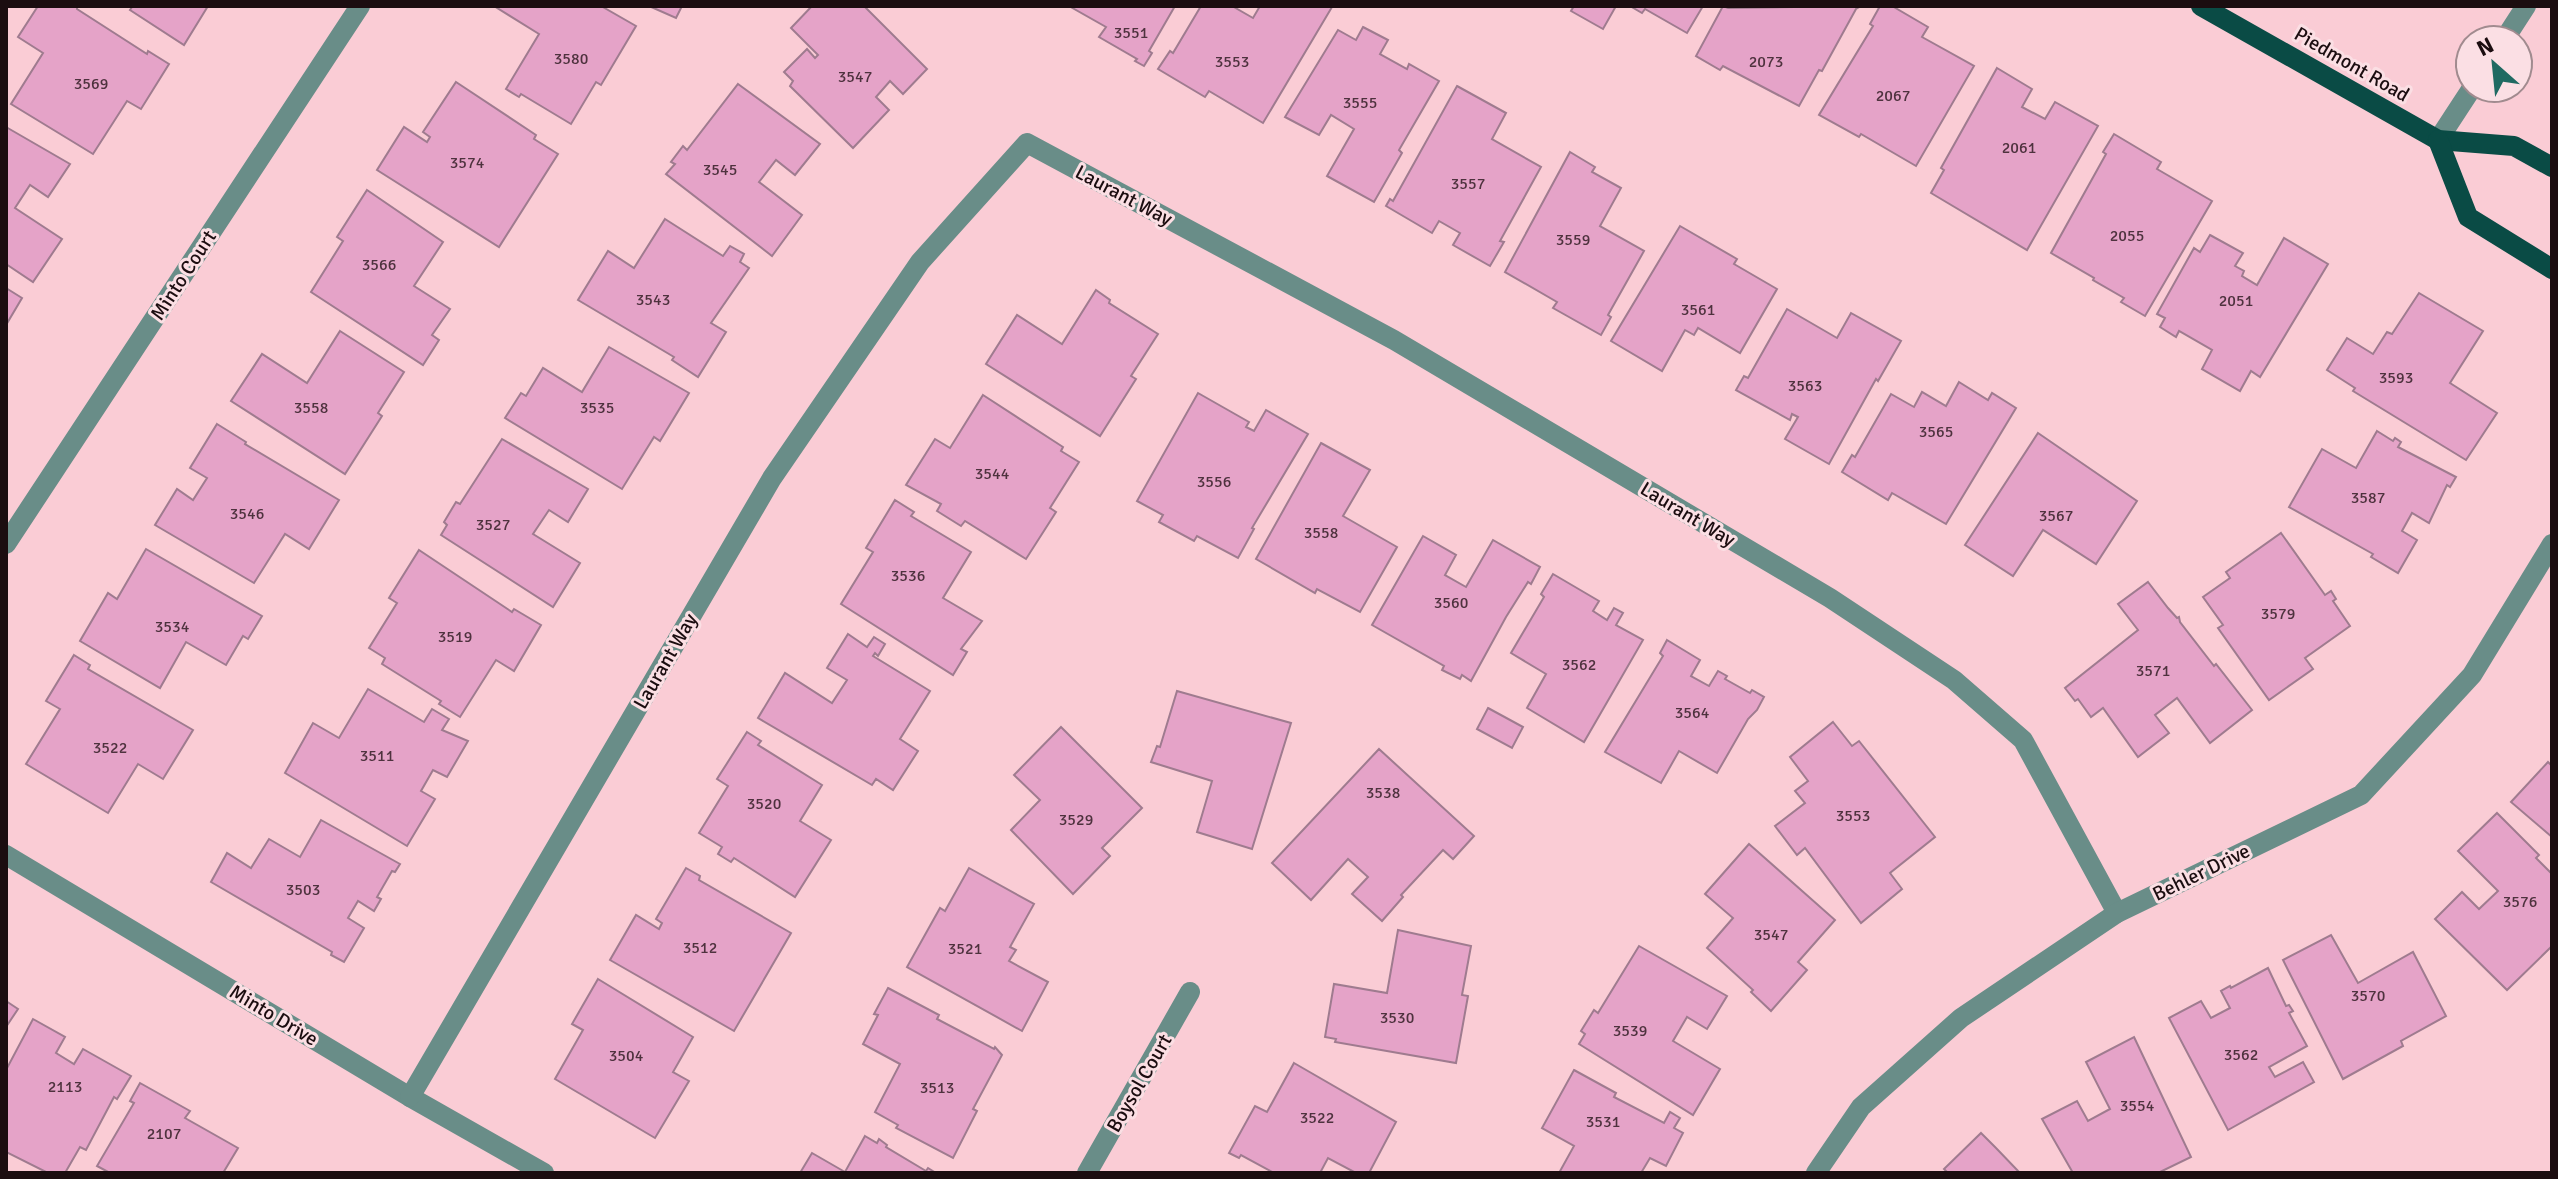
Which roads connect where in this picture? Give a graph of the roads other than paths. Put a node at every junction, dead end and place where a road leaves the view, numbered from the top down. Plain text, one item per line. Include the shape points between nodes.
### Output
1 (360, 6) edge
2 (2201, 6) edge
3 (2526, 6) edge
4 (2514, 24) edge
5 (2462, 104) edge
6 (2438, 140) junction
7 (2552, 167) edge
8 (2552, 269) edge
9 (6, 544) edge
10 (2552, 544) edge
11 (6, 855) edge
12 (2117, 913) junction
13 (1190, 992) dead end
14 (410, 1097) junction
15 (544, 1173) edge
16 (1087, 1173) edge
17 (1816, 1173) edge

1 - 9 street, Minto Court
2 - 6 main road, Piedmont Road
3 - 4 street
5 - 6 street
6 - 7 main road, Piedmont Road via 2514,146
6 - 8 main road via 2468,217
10 - 12 street, Behler Drive via 2472,675 2361,795
11 - 14 street, Minto Drive
12 - 14 street, Laurant Way via 2023,740 1954,680 1830,598 1394,340 1027,143 920,262 772,478
12 - 17 street, Behler Drive via 1961,1018 1861,1107
13 - 16 street, Boysol Court
14 - 15 street, Minto Drive

